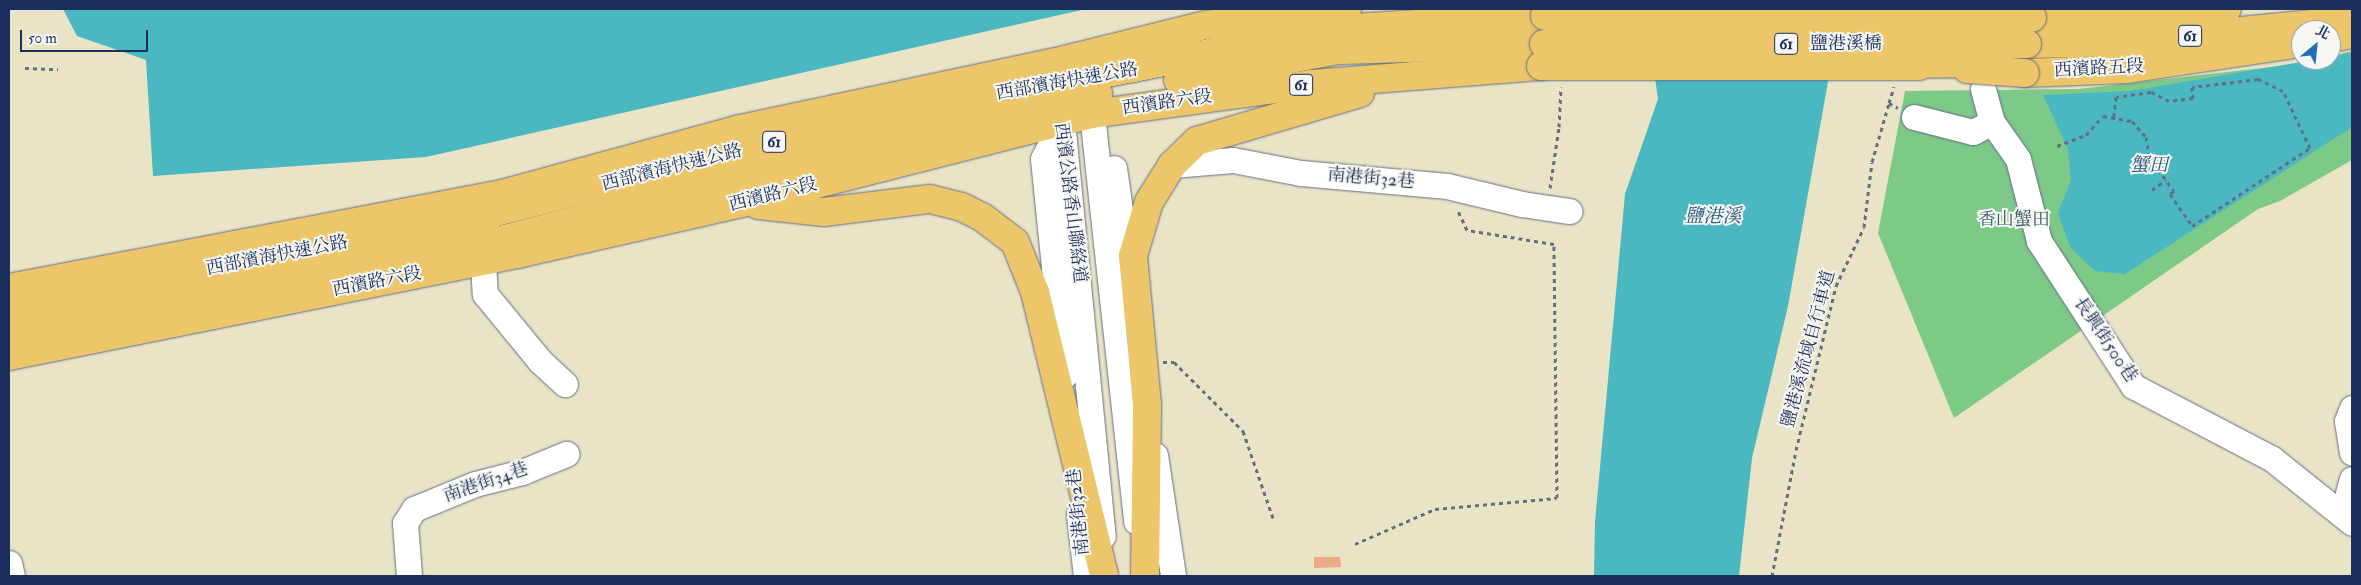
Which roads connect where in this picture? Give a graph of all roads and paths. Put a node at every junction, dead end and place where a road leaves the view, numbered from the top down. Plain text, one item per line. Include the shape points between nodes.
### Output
1 (1347, 9) edge
2 (2061, 9) edge
3 (2227, 9) edge
4 (1545, 16) joint
5 (2136, 16) junction
6 (2352, 20) edge
7 (2291, 44) edge
8 (2026, 60) junction
9 (1549, 63) junction
10 (25, 68) dead end
11 (58, 69) dead end
12 (1447, 74) junction
13 (1895, 74) junction
14 (1983, 89) dead end
15 (1056, 93) junction
16 (1085, 97) junction
17 (1889, 103) junction
18 (1914, 117) joint
19 (2114, 117) junction
20 (1992, 122) junction
21 (2057, 146) dead end
22 (1172, 165) junction
23 (2166, 180) junction
24 (1447, 186) junction
25 (2152, 190) dead end
26 (742, 203) junction
27 (1558, 210) joint
28 (483, 261) junction
29 (9, 288) edge
30 (9, 308) edge
31 (9, 333) edge
32 (9, 356) edge
33 (1145, 361) junction
34 (565, 384) dead end
35 (1147, 404) junction
36 (2352, 408) edge
37 (1072, 448) junction
38 (2352, 453) edge
39 (566, 454) dead end
40 (2352, 479) edge
41 (2347, 518) edge
42 (1274, 521) dead end
43 (1355, 544) dead end
44 (9, 564) edge
45 (12, 576) edge
46 (409, 576) edge
47 (1086, 576) edge
48 (1106, 576) edge
49 (1143, 576) edge
50 (1173, 576) edge
51 (1772, 576) edge

1 - 15 main road, 西濱路六段 / 61 via 1206,25
2 - 5 main road
3 - 5 main road, 61
4 - 5 main road, 鹽港溪橋 / 61, bridge
4 - 16 main road, 西部濱海快速公路 / 61 via 1335,29
6 - 8 main road, 61 via 2132,42
7 - 8 main road, 西濱路五段 / 61 via 2126,69
8 - 9 main road, 鹽港溪橋 / 61, bridge
8 - 13 main road, 鹽港溪橋, bridge
9 - 12 main road, 西濱路六段 / 61
9 - 13 main road, 鹽港溪橋 / 61, bridge
9 - 16 main road, 西部濱海快速公路 / 61 via 1339,50
9 - 27 path via 1559,127
10 - 11 path
12 - 16 main road, 西濱路六段 / 61
12 - 22 main road via 1336,98 1197,140
13 - 17 path, 鹽港溪流域自行車道
14 - 20 street, 長興街500巷
15 - 16 main road, 西部濱海快速公路 / 61
15 - 16 main road, 西濱路六段 / 61
15 - 26 main road, 西濱路六段 / 61
15 - 29 main road, 西濱路六段 / 61 via 736,130 502,194
15 - 30 main road, 西部濱海快速公路 / 61 via 855,122 492,213
15 - 31 main road, 西部濱海快速公路 / 61 via 505,239
15 - 37 street, 南港街32巷 via 1043,159
15 - 48 street, 西濱公路香山聯絡道
16 - 35 street via 1112,151
16 - 49 street, 西濱公路香山聯絡道
17 - 18 path
17 - 51 path, 鹽港溪流域自行車道 via 1872,162 1864,227 1836,286 1796,450
18 - 20 street via 1972,132
19 - 21 path via 2103,116 2086,135
19 - 23 path via 2132,121 2146,137 2149,156
19 - 23 path via 2116,97 2151,92 2169,101 2193,98 2192,87 2258,79 2283,91 2310,148 2192,226 2170,194 2174,192
20 - 41 street, 長興街500巷 via 2018,159 2039,241 2133,386 2271,458
22 - 24 street, 南港街32巷 via 1233,160 1302,173
22 - 33 main road via 1149,202 1133,256
23 - 25 path
24 - 27 street, 南港街32巷
24 - 43 path via 1467,230 1554,244 1557,498 1435,510
26 - 28 main road, 西濱路六段 / 61
26 - 37 main road via 824,212 930,199 982,216 1015,242 1036,292
28 - 32 main road, 西濱路六段 / 61
28 - 34 street via 485,294 540,362
33 - 35 main road
33 - 42 path via 1174,362 1243,431
35 - 49 main road
35 - 50 street
36 - 38 street via 2347,421
37 - 47 street, 南港街32巷
37 - 48 main road
39 - 46 street, 南港街34巷 via 522,472 474,484 414,509 405,523
40 - 41 street
44 - 45 street

